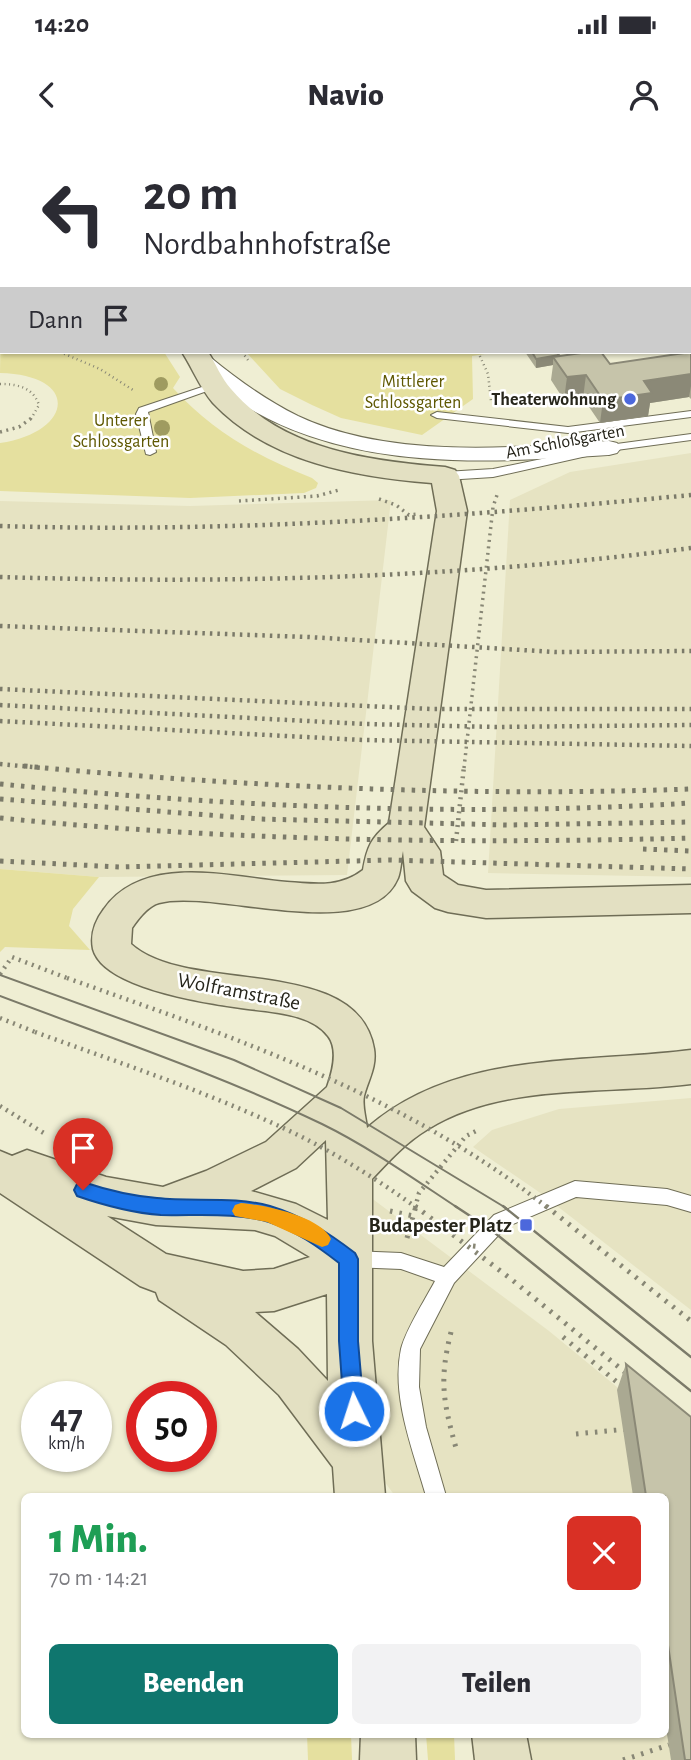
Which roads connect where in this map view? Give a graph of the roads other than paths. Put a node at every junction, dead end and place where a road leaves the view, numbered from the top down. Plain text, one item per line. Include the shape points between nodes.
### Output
1 (204, 366) edge
2 (691, 414) edge
3 (437, 415) dead end
4 (664, 419) junction
5 (691, 437) edge
6 (609, 448) junction
7 (150, 452) dead end
8 (445, 476) junction
9 (406, 829) junction
10 (691, 899) edge
11 (691, 1067) edge
12 (343, 1098) junction
13 (0, 1158) edge
14 (0, 1170) edge
15 (350, 1173) junction
16 (691, 1204) edge
17 (157, 1206) junction
18 (349, 1259) junction
19 (156, 1272) junction
20 (447, 1278) junction
21 (364, 1484) edge
22 (435, 1493) edge
23 (388, 1738) edge
24 (388, 1760) edge

1 - 6 street via 271,410 370,444 466,455
1 - 7 lane via 142,412
1 - 8 main road via 238,412 310,452 367,468
2 - 4 lane
3 - 4 lane via 568,430
4 - 6 lane via 652,429 615,433
5 - 6 lane, Am Schloßgarten
6 - 8 lane, Am Schloßgarten via 493,473
8 - 9 main road via 452,511
9 - 10 main road via 422,851 425,881 447,898 486,904
9 - 12 main road, Wolframstraße via 385,846 380,876 358,894 320,899 166,887 138,897 113,925 113,951 126,963 160,976 298,1001 332,1015 342,1024 354,1051 352,1075
11 - 15 main road via 532,1079 449,1099 414,1116
12 - 15 main road, Wolframstraße
12 - 17 main road via 281,1155 217,1187
13 - 17 main road via 106,1198
14 - 19 main road
15 - 18 main road
16 - 20 lane via 667,1197 575,1189 500,1222
17 - 18 main road via 268,1214 310,1231
18 - 19 main road via 309,1280 274,1290 243,1292
18 - 20 lane via 401,1261
18 - 21 main road via 349,1341
19 - 21 main road via 275,1358 316,1401
20 - 22 lane via 411,1348 409,1387
23 - 24 main road

